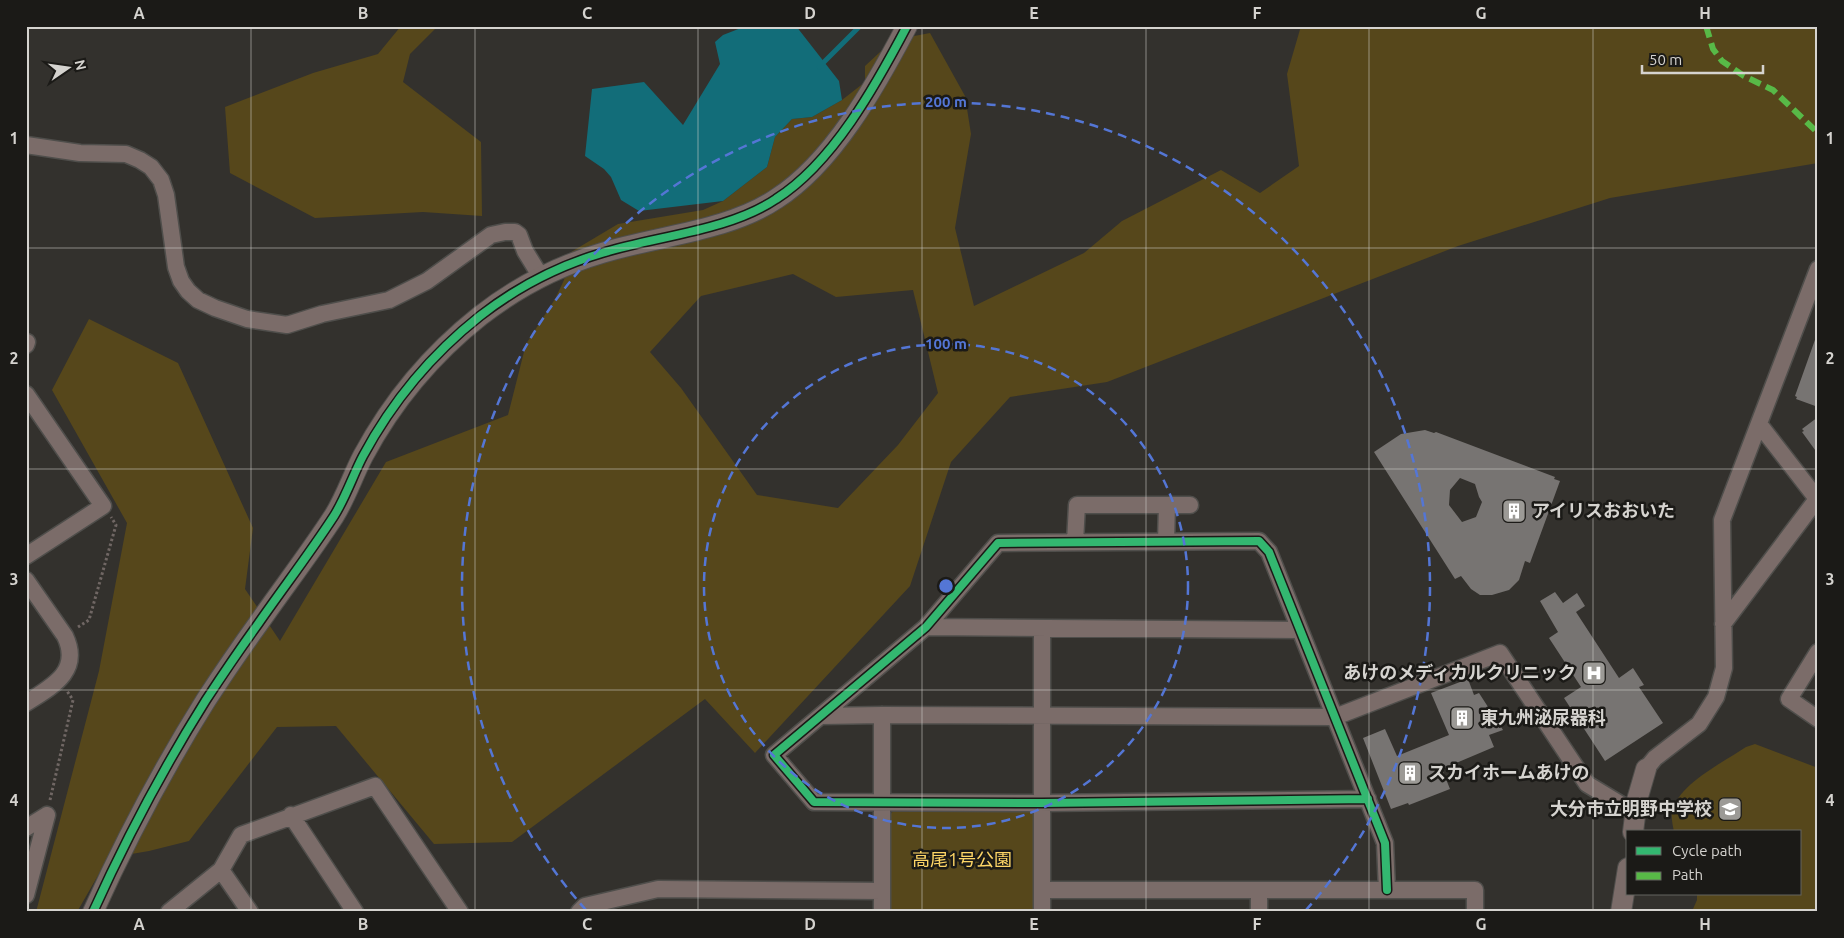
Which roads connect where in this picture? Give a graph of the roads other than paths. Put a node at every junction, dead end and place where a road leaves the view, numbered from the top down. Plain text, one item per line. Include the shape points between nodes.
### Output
1 (907, 26) edge
2 (26, 145) edge
3 (1818, 269) edge
4 (541, 277) junction
5 (26, 394) edge
6 (1759, 424) junction
7 (1818, 500) edge
8 (1168, 505) junction
9 (1190, 505) dead end
10 (1075, 542) junction
11 (1166, 542) junction
12 (26, 556) edge
13 (26, 580) edge
14 (1723, 624) junction
15 (926, 627) junction
16 (1042, 628) junction
17 (1300, 630) junction
18 (1818, 652) edge
19 (26, 703) edge
20 (882, 715) junction
21 (1042, 715) junction
22 (821, 716) junction
23 (1335, 717) junction
24 (1818, 719) edge
25 (1646, 769) joint
26 (1368, 800) junction
27 (882, 803) junction
28 (1042, 803) junction
29 (291, 815) junction
30 (1634, 822) edge
31 (26, 828) edge
32 (222, 870) junction
33 (1626, 881) edge
34 (1042, 890) junction
35 (1259, 890) junction
36 (1387, 890) junction
37 (882, 891) junction
38 (26, 895) edge
39 (93, 912) edge
40 (169, 912) edge
41 (250, 912) edge
42 (355, 912) edge
43 (460, 912) edge
44 (579, 912) edge
45 (882, 912) edge
46 (1042, 912) edge
47 (1259, 912) edge
48 (1474, 912) edge
49 (1621, 912) edge

1 - 4 street via 843,132 816,166 776,200 729,221 602,253
2 - 4 street via 80,153 126,154 152,168 166,195 176,267 181,281 198,300 247,319 287,325 389,300 428,281 491,235 505,232 519,235
3 - 6 street
4 - 39 street via 482,315 455,337 424,368 388,414 363,456 336,513 188,729
5 - 12 street via 103,506
6 - 7 street
6 - 14 street via 1722,520
7 - 14 street
8 - 9 street
8 - 10 street via 1077,505
8 - 11 street
10 - 11 street
10 - 15 street via 998,543
11 - 17 street via 1259,541 1268,552
13 - 19 street via 65,636 70,657 60,680
14 - 25 street via 1724,668 1716,697 1699,724 1655,758
15 - 16 street
15 - 22 street
16 - 17 street
16 - 21 street
17 - 23 street
18 - 24 street via 1789,699
20 - 21 street
20 - 22 street
20 - 27 street
21 - 23 street
21 - 28 street
22 - 27 street via 774,755 814,802
23 - 26 street
23 - 30 street via 1500,653 1587,784
25 - 30 street
26 - 28 street
26 - 36 street via 1386,843
27 - 28 street
27 - 37 street
28 - 34 street
29 - 32 street via 241,835
29 - 42 street
29 - 43 street via 375,786
31 - 38 street via 47,815
32 - 40 street
32 - 41 street
33 - 49 street
34 - 35 street
34 - 46 street
35 - 36 street
35 - 47 street
36 - 48 street via 1475,890
37 - 44 street via 658,888 584,906
37 - 45 street

